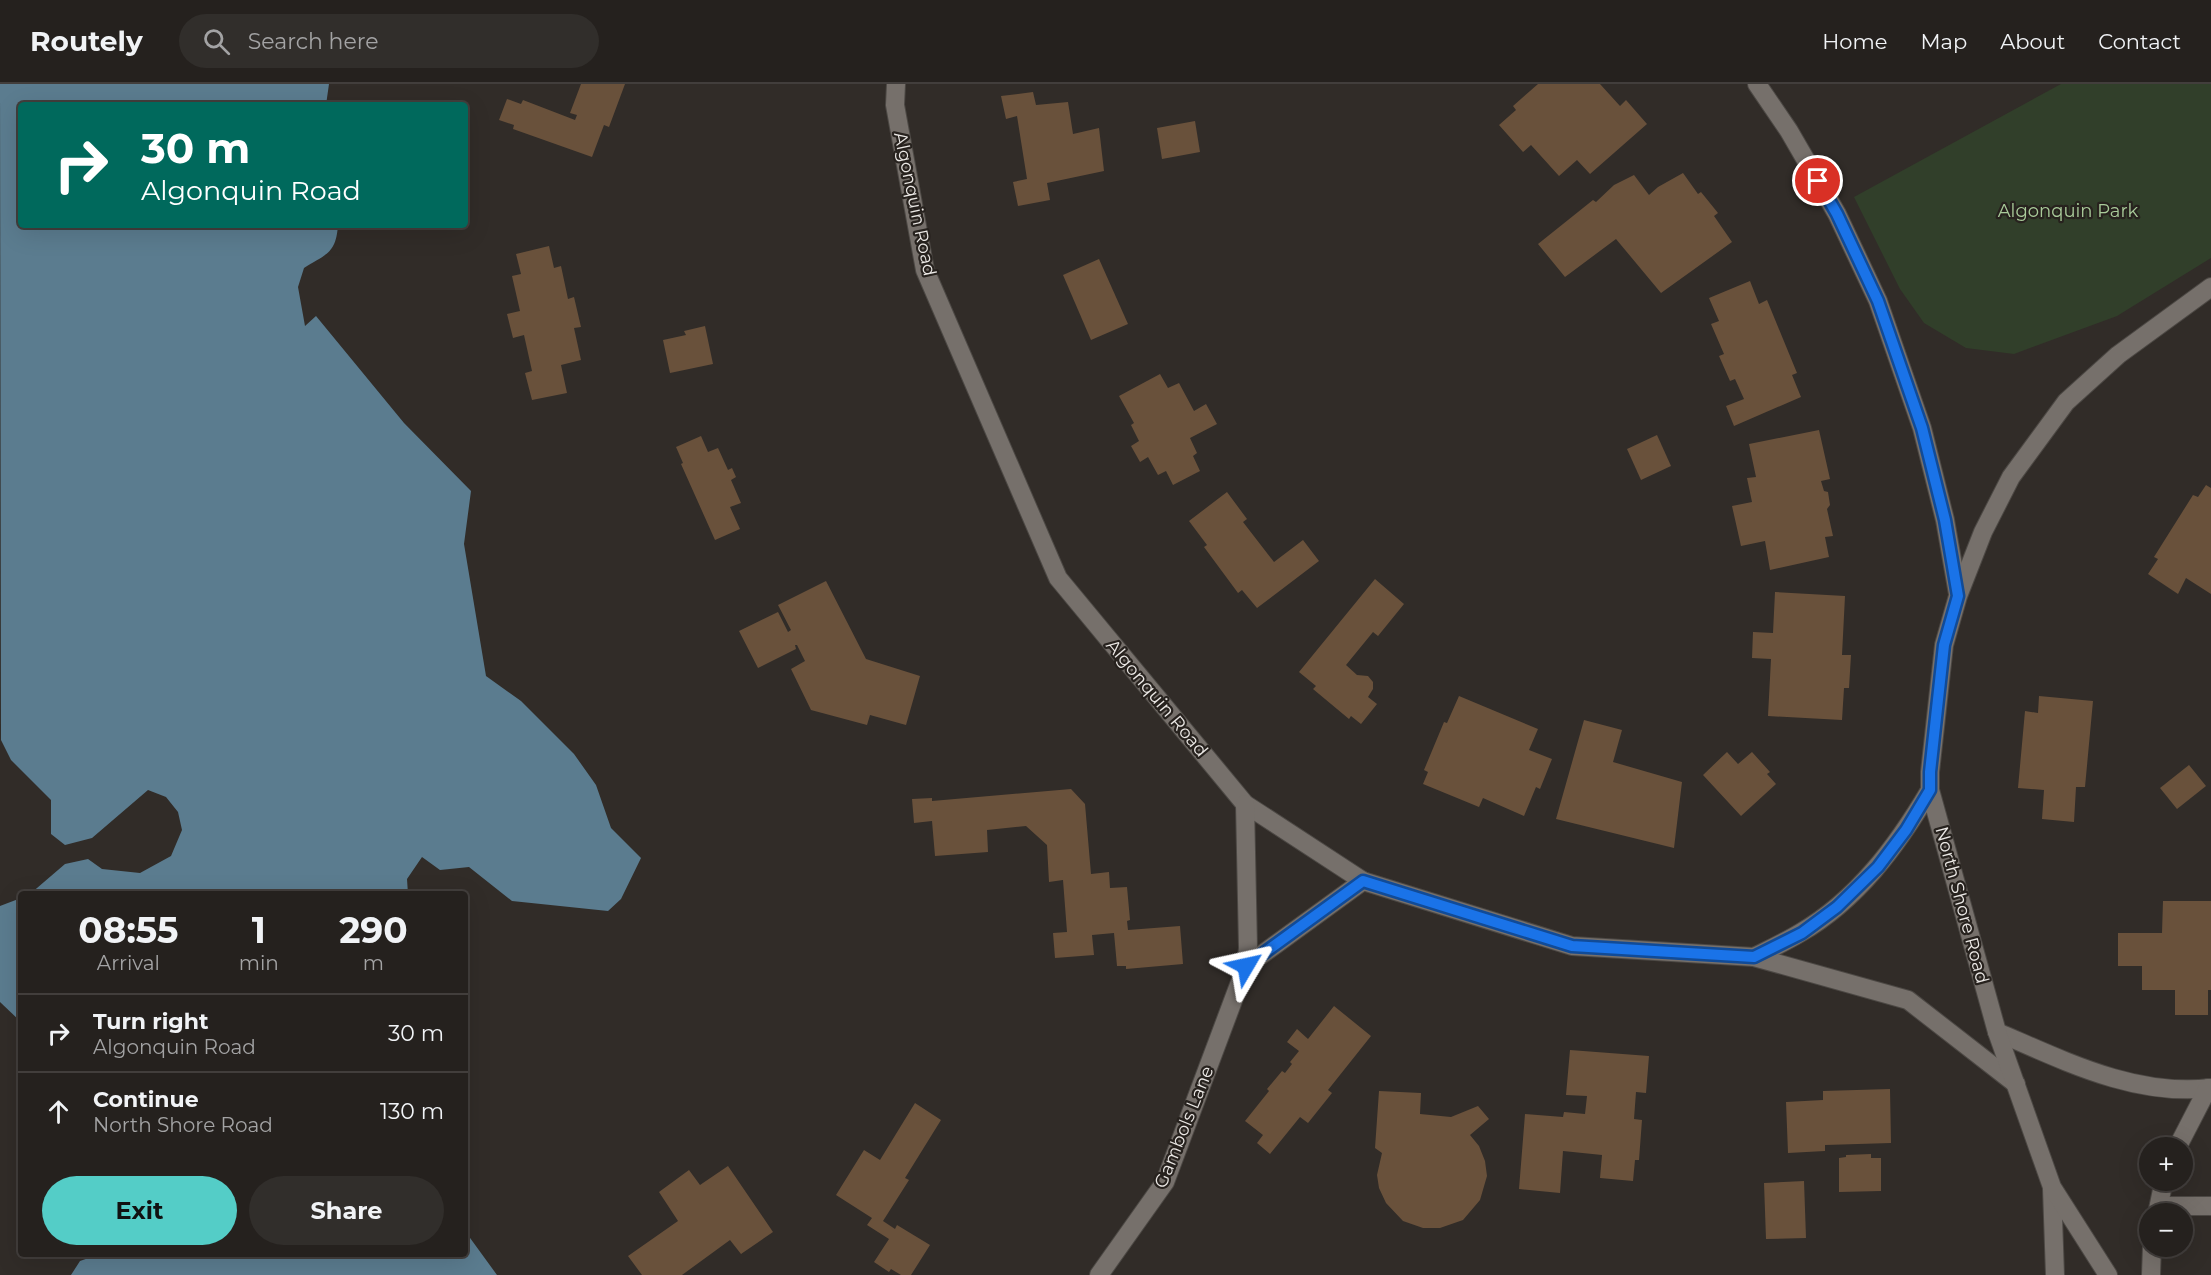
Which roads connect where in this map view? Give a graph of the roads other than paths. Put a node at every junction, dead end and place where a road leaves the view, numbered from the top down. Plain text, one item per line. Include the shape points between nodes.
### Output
1 (896, 84) edge
2 (1757, 84) edge
3 (2211, 287) edge
4 (1958, 596) junction
5 (1930, 790) junction
6 (1245, 804) junction
7 (1363, 881) junction
8 (1754, 957) junction
9 (1246, 966) junction
10 (1997, 1032) junction
11 (2016, 1084) junction
12 (2209, 1088) edge
13 (2183, 1137) edge
14 (2052, 1187) junction
15 (2211, 1206) edge
16 (2193, 1207) edge
17 (2152, 1257) edge
18 (1099, 1275) edge
19 (2055, 1275) edge
20 (2108, 1275) edge
21 (2151, 1275) edge

1 - 6 street, Algonquin Road via 895,105 925,270 1058,578
2 - 4 street via 1837,214 1878,301 1922,428 1945,520
3 - 4 street, North Shore Road via 2118,355 2066,402 2011,477 1983,532
4 - 5 street, North Shore Road via 1944,645
5 - 8 street via 1878,867 1837,907 1802,933
5 - 10 street, North Shore Road
6 - 7 street, Algonquin Road
6 - 9 street, Gambols Lane
7 - 8 street, Algonquin Road via 1572,946
7 - 9 street
8 - 11 street, Algonquin Road via 1908,1000
9 - 18 street, Gambols Lane via 1165,1182
10 - 11 street, North Shore Road
10 - 12 street via 2084,1070 2124,1082 2165,1088
11 - 14 street, North Shore Road
12 - 13 street
14 - 19 street
14 - 20 street, North Shore Road
15 - 16 street
17 - 21 street

